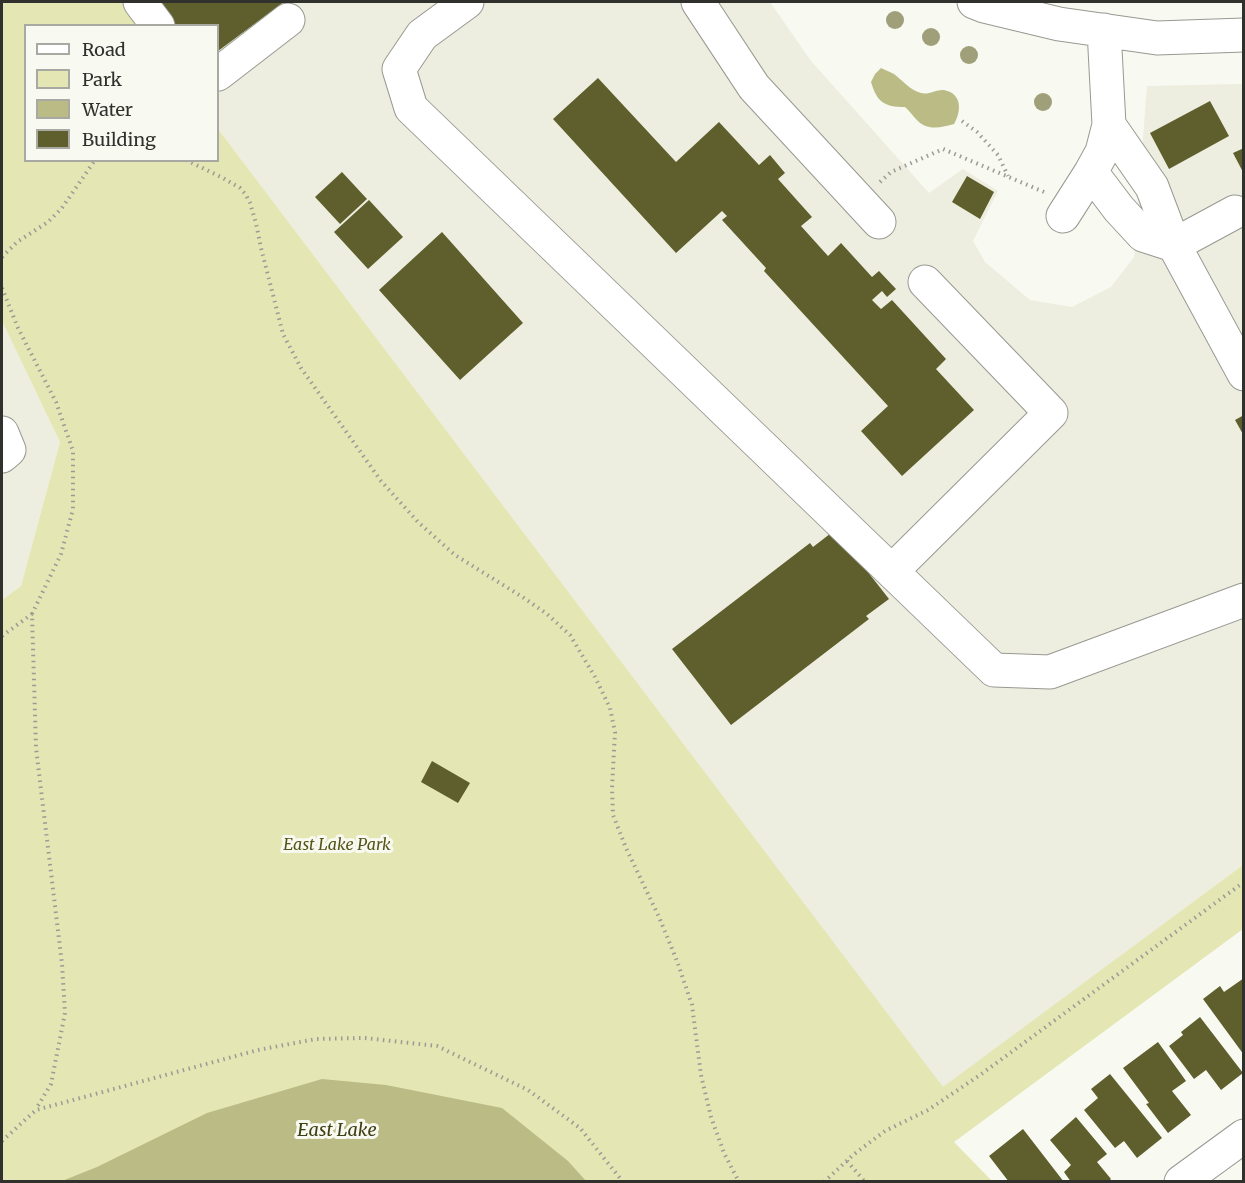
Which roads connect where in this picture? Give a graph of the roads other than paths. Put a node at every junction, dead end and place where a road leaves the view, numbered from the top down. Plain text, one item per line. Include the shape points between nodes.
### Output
1 (140, 2) edge
2 (467, 2) edge
3 (698, 2) edge
4 (974, 2) edge
5 (288, 20) dead end
6 (156, 24) edge
7 (1104, 30) junction
8 (1244, 35) edge
9 (219, 73) edge
10 (1109, 125) junction
11 (1091, 172) junction
12 (1067, 210) road end
13 (869, 211) road end
14 (1235, 212) dead end
15 (1174, 245) junction
16 (925, 282) dead end
17 (1244, 374) edge
18 (2, 433) edge
19 (2, 456) edge
20 (892, 571) junction
21 (1244, 600) edge
22 (1244, 1136) edge
23 (1181, 1182) edge

1 - 6 street
2 - 20 street via 422,35 399,69 411,108
3 - 13 street via 754,87
4 - 7 street via 1059,24
5 - 9 street
7 - 8 street via 1157,38
7 - 10 street
10 - 11 street via 1102,152
10 - 15 street via 1152,187
11 - 12 street
11 - 15 street via 1143,235
14 - 15 street
15 - 17 street
16 - 20 street via 1050,413
18 - 19 street via 9,450
20 - 21 street via 994,670 1050,672
22 - 23 street

